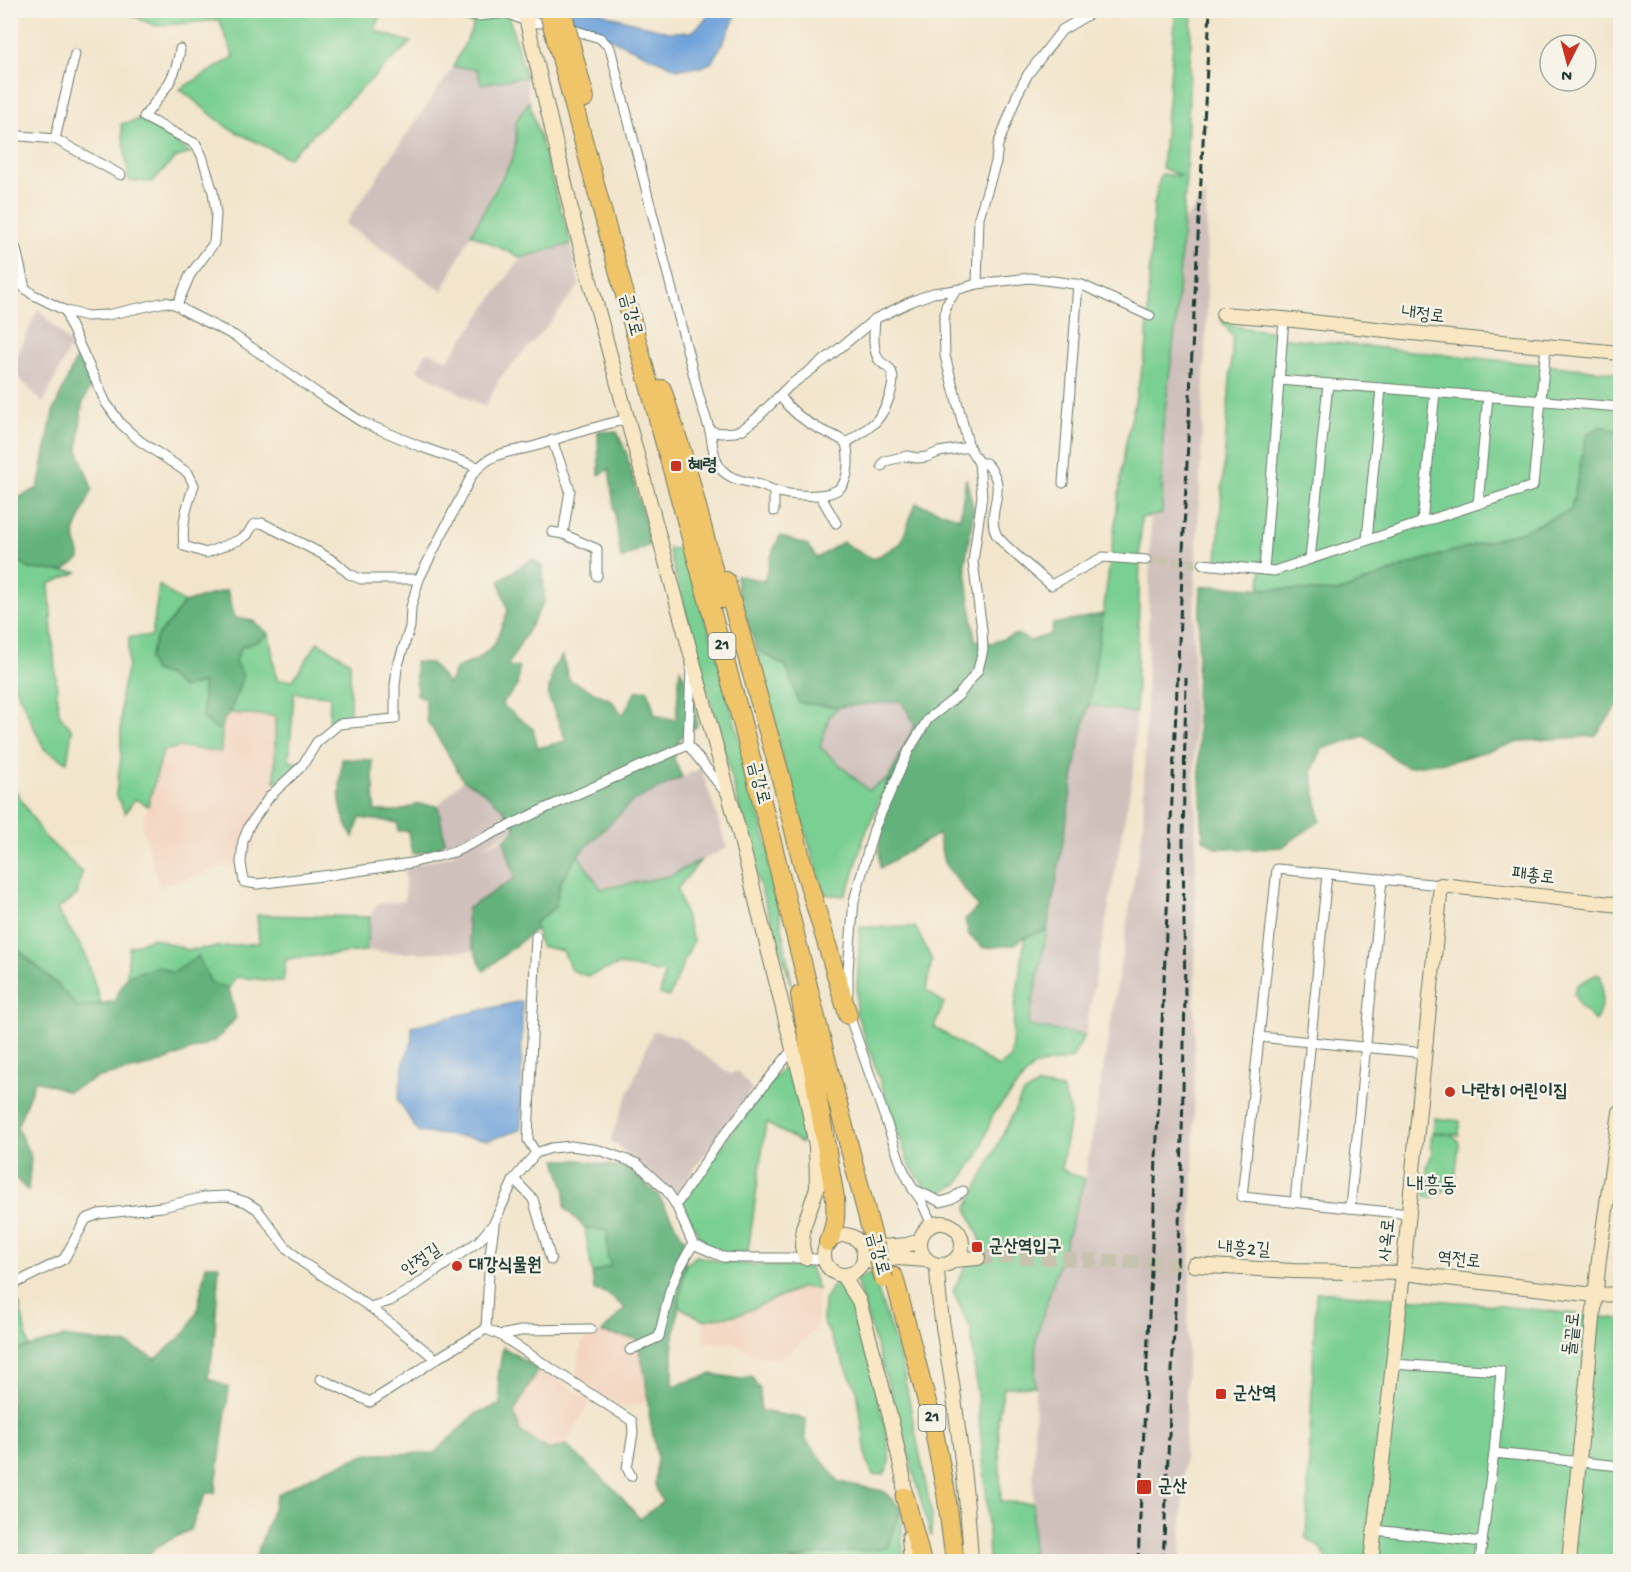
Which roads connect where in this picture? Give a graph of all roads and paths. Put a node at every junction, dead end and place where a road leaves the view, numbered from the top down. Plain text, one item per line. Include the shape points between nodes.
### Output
1 (460, 10) edge
2 (548, 10) edge
3 (562, 10) edge
4 (1096, 10) edge
5 (524, 16) edge
6 (180, 49) dead end
7 (566, 52) junction
8 (75, 54) dead end
9 (10, 135) edge
10 (55, 139) junction
11 (121, 175) dead end
12 (10, 236) edge
13 (10, 277) edge
14 (977, 284) junction
15 (1078, 284) junction
16 (25, 288) junction
17 (956, 290) junction
18 (177, 305) junction
19 (66, 311) junction
20 (1223, 314) dead end
21 (1150, 316) dead end
22 (875, 319) junction
23 (1284, 319) junction
24 (1545, 345) junction
25 (1620, 353) edge
26 (1279, 380) junction
27 (1328, 384) junction
28 (1381, 388) junction
29 (1435, 392) junction
30 (780, 396) junction
31 (1488, 396) junction
32 (1540, 400) junction
33 (1620, 407) edge
34 (627, 419) junction
35 (710, 431) junction
36 (552, 440) junction
37 (846, 443) junction
38 (969, 447) junction
39 (979, 463) junction
40 (882, 465) dead end
41 (478, 467) junction
42 (687, 468) junction
43 (1063, 483) dead end
44 (774, 491) junction
45 (820, 495) junction
46 (1478, 504) junction
47 (774, 511) dead end
48 (1422, 522) junction
49 (836, 523) dead end
50 (552, 532) dead end
51 (563, 534) junction
52 (1367, 540) junction
53 (1310, 559) junction
54 (1146, 560) tunnel mouth
55 (1203, 564) tunnel mouth
56 (1264, 570) junction
57 (597, 576) dead end
58 (419, 579) junction
59 (692, 655) junction
60 (688, 745) junction
61 (730, 798) junction
62 (777, 860) junction
63 (1327, 874) junction
64 (1382, 879) junction
65 (1441, 885) junction
66 (1620, 904) edge
67 (536, 936) dead end
68 (848, 1015) junction
69 (1259, 1037) junction
70 (1310, 1043) junction
71 (1366, 1048) junction
72 (793, 1049) junction
73 (1425, 1053) junction
74 (1620, 1112) edge
75 (536, 1153) junction
76 (514, 1179) junction
77 (913, 1189) junction
78 (963, 1191) dead end
79 (1295, 1202) junction
80 (675, 1205) junction
81 (1350, 1208) junction
82 (1409, 1214) junction
83 (494, 1223) junction
84 (932, 1225) junction
85 (919, 1241) junction
86 (828, 1242) junction
87 (693, 1244) junction
88 (962, 1244) junction
89 (872, 1250) junction
90 (806, 1258) junction
91 (551, 1260) dead end
92 (824, 1260) junction
93 (955, 1260) junction
94 (932, 1262) junction
95 (1194, 1265) tunnel mouth
96 (1293, 1271) joint
97 (1403, 1273) junction
98 (843, 1276) junction
99 (889, 1278) junction
100 (10, 1281) edge
101 (1620, 1294) edge
102 (1595, 1295) junction
103 (370, 1307) junction
104 (486, 1329) junction
105 (591, 1329) dead end
106 (500, 1335) junction
107 (630, 1350) dead end
108 (436, 1359) junction
109 (1392, 1364) junction
110 (321, 1379) dead end
111 (1494, 1453) junction
112 (1578, 1462) junction
113 (1620, 1466) edge
114 (631, 1476) dead end
115 (905, 1497) junction
116 (1375, 1530) junction
117 (1482, 1542) junction
118 (911, 1562) edge
119 (922, 1562) edge
120 (944, 1562) edge
121 (955, 1562) edge
122 (971, 1562) edge
123 (1371, 1562) edge
124 (1480, 1562) edge
125 (1569, 1562) edge

1 - 5 street via 477,16
2 - 7 highway, 금강로 / 21, bridge
3 - 7 highway, 금강로 / 21, bridge
4 - 14 street via 1062,30 1017,95 998,144 983,202
5 - 34 street
5 - 35 street via 600,38 610,48
6 - 18 street via 170,84 144,117 195,144 213,192 216,214 214,243 190,275
7 - 42 highway, 금강로 / 21
7 - 62 highway, 금강로 / 21 via 663,437
8 - 10 street
9 - 10 street
10 - 11 street
12 - 16 street
13 - 16 street
14 - 15 street via 1030,278
14 - 17 street
15 - 21 street
15 - 43 street
16 - 19 street
17 - 22 street via 933,293
17 - 38 street via 946,306 945,356
18 - 19 street via 166,302 107,315
18 - 41 street via 235,336 363,422
19 - 58 street via 106,403 121,424 188,473 194,485 185,513 184,546 206,553 239,540 253,525 262,523 361,579
20 - 23 street, 내정로
22 - 30 street
22 - 37 street via 876,354 890,369 892,391 875,423
23 - 24 street, 내정로
23 - 26 street
24 - 25 street, 내정로
24 - 32 street
26 - 27 street
26 - 56 street
27 - 28 street
27 - 53 street
28 - 29 street
28 - 52 street
29 - 31 street
29 - 48 street
30 - 35 street via 743,429
30 - 37 street via 810,424
31 - 32 street
31 - 46 street
32 - 33 street
32 - 46 street via 1533,486
34 - 36 street
34 - 59 street
35 - 44 street via 722,470 745,483
36 - 41 street via 495,455
36 - 51 street via 570,490
37 - 45 street via 849,455 844,483
38 - 39 street
38 - 40 street via 927,457 907,456
39 - 54 street via 986,463 995,474 998,490 993,517 997,537 1051,585 1103,557
39 - 68 street via 982,496 973,562 983,651 978,670 958,695 928,720 909,750 874,829 854,901
41 - 58 street
42 - 68 highway via 706,511
42 - 89 highway, 금강로 / 21 via 771,786
44 - 45 street
44 - 47 street
45 - 49 street
46 - 48 street
48 - 52 street
50 - 51 street
51 - 57 street via 597,549
52 - 53 street
53 - 56 street via 1274,571
55 - 56 street
58 - 60 street via 411,607 411,627 397,668 395,719 339,724 317,742 302,766 270,796 249,826 241,863 244,882 257,884 330,875 454,852
59 - 60 street
59 - 61 street
60 - 61 street
61 - 72 street
62 - 86 highway via 835,1198 834,1232
62 - 89 highway, 금강로 / 21
63 - 64 street
63 - 69 street via 1277,869
63 - 70 street
64 - 65 street
64 - 71 street
65 - 66 street, 패총로
65 - 73 street, 사옥로
67 - 75 street via 528,1140
68 - 77 street
69 - 70 street
69 - 79 street via 1242,1197
70 - 71 street
70 - 79 street
71 - 73 street
71 - 81 street
72 - 80 street via 720,1140
72 - 90 street via 816,1146 817,1188 803,1228
73 - 82 street, 사옥로
74 - 102 street, 돌끝로
75 - 76 street, 안정길
75 - 80 street via 571,1146 622,1157 638,1164 667,1191
76 - 83 street, 안정길
76 - 91 street via 534,1200
77 - 78 street via 941,1202
77 - 84 street
79 - 81 street
80 - 87 street
81 - 82 street
82 - 97 street, 사옥로
83 - 103 street, 안정길 via 479,1241 409,1290
83 - 104 street
84 - 85 street via 925,1228
84 - 88 street via 952,1226
85 - 89 street
85 - 94 street via 919,1248
86 - 89 street via 847,1235
86 - 92 street
87 - 90 street via 723,1257
87 - 107 street via 670,1290 659,1337
88 - 93 street
88 - 93 street via 978,1254
89 - 94 street
89 - 98 street via 855,1272
89 - 99 highway, 금강로 / 21, bridge
90 - 92 street
92 - 98 street via 831,1271
93 - 94 street via 946,1265
94 - 122 street via 938,1278 959,1437
95 - 96 street, 내흥2길
96 - 97 street, 역전로
97 - 102 street, 역전로
97 - 109 street, 사옥로
98 - 115 street via 859,1301 892,1424
99 - 120 highway, 금강로 / 21
99 - 121 highway, 금강로 / 21 via 932,1421
100 - 103 street via 18,1282 64,1259 86,1219 204,1197 227,1197 257,1209 302,1262
101 - 102 street, 역전로
102 - 112 street, 돌끝로
103 - 108 street
104 - 106 street
104 - 108 street
105 - 106 street via 526,1330
106 - 114 street via 632,1421 627,1468
108 - 110 street via 370,1402
109 - 111 street via 1501,1371
109 - 116 street, 사옥로
111 - 112 street
111 - 117 street
112 - 113 street
112 - 125 street, 돌끝로
115 - 118 street
115 - 119 highway
116 - 117 street
116 - 123 street, 사옥로
117 - 124 street

